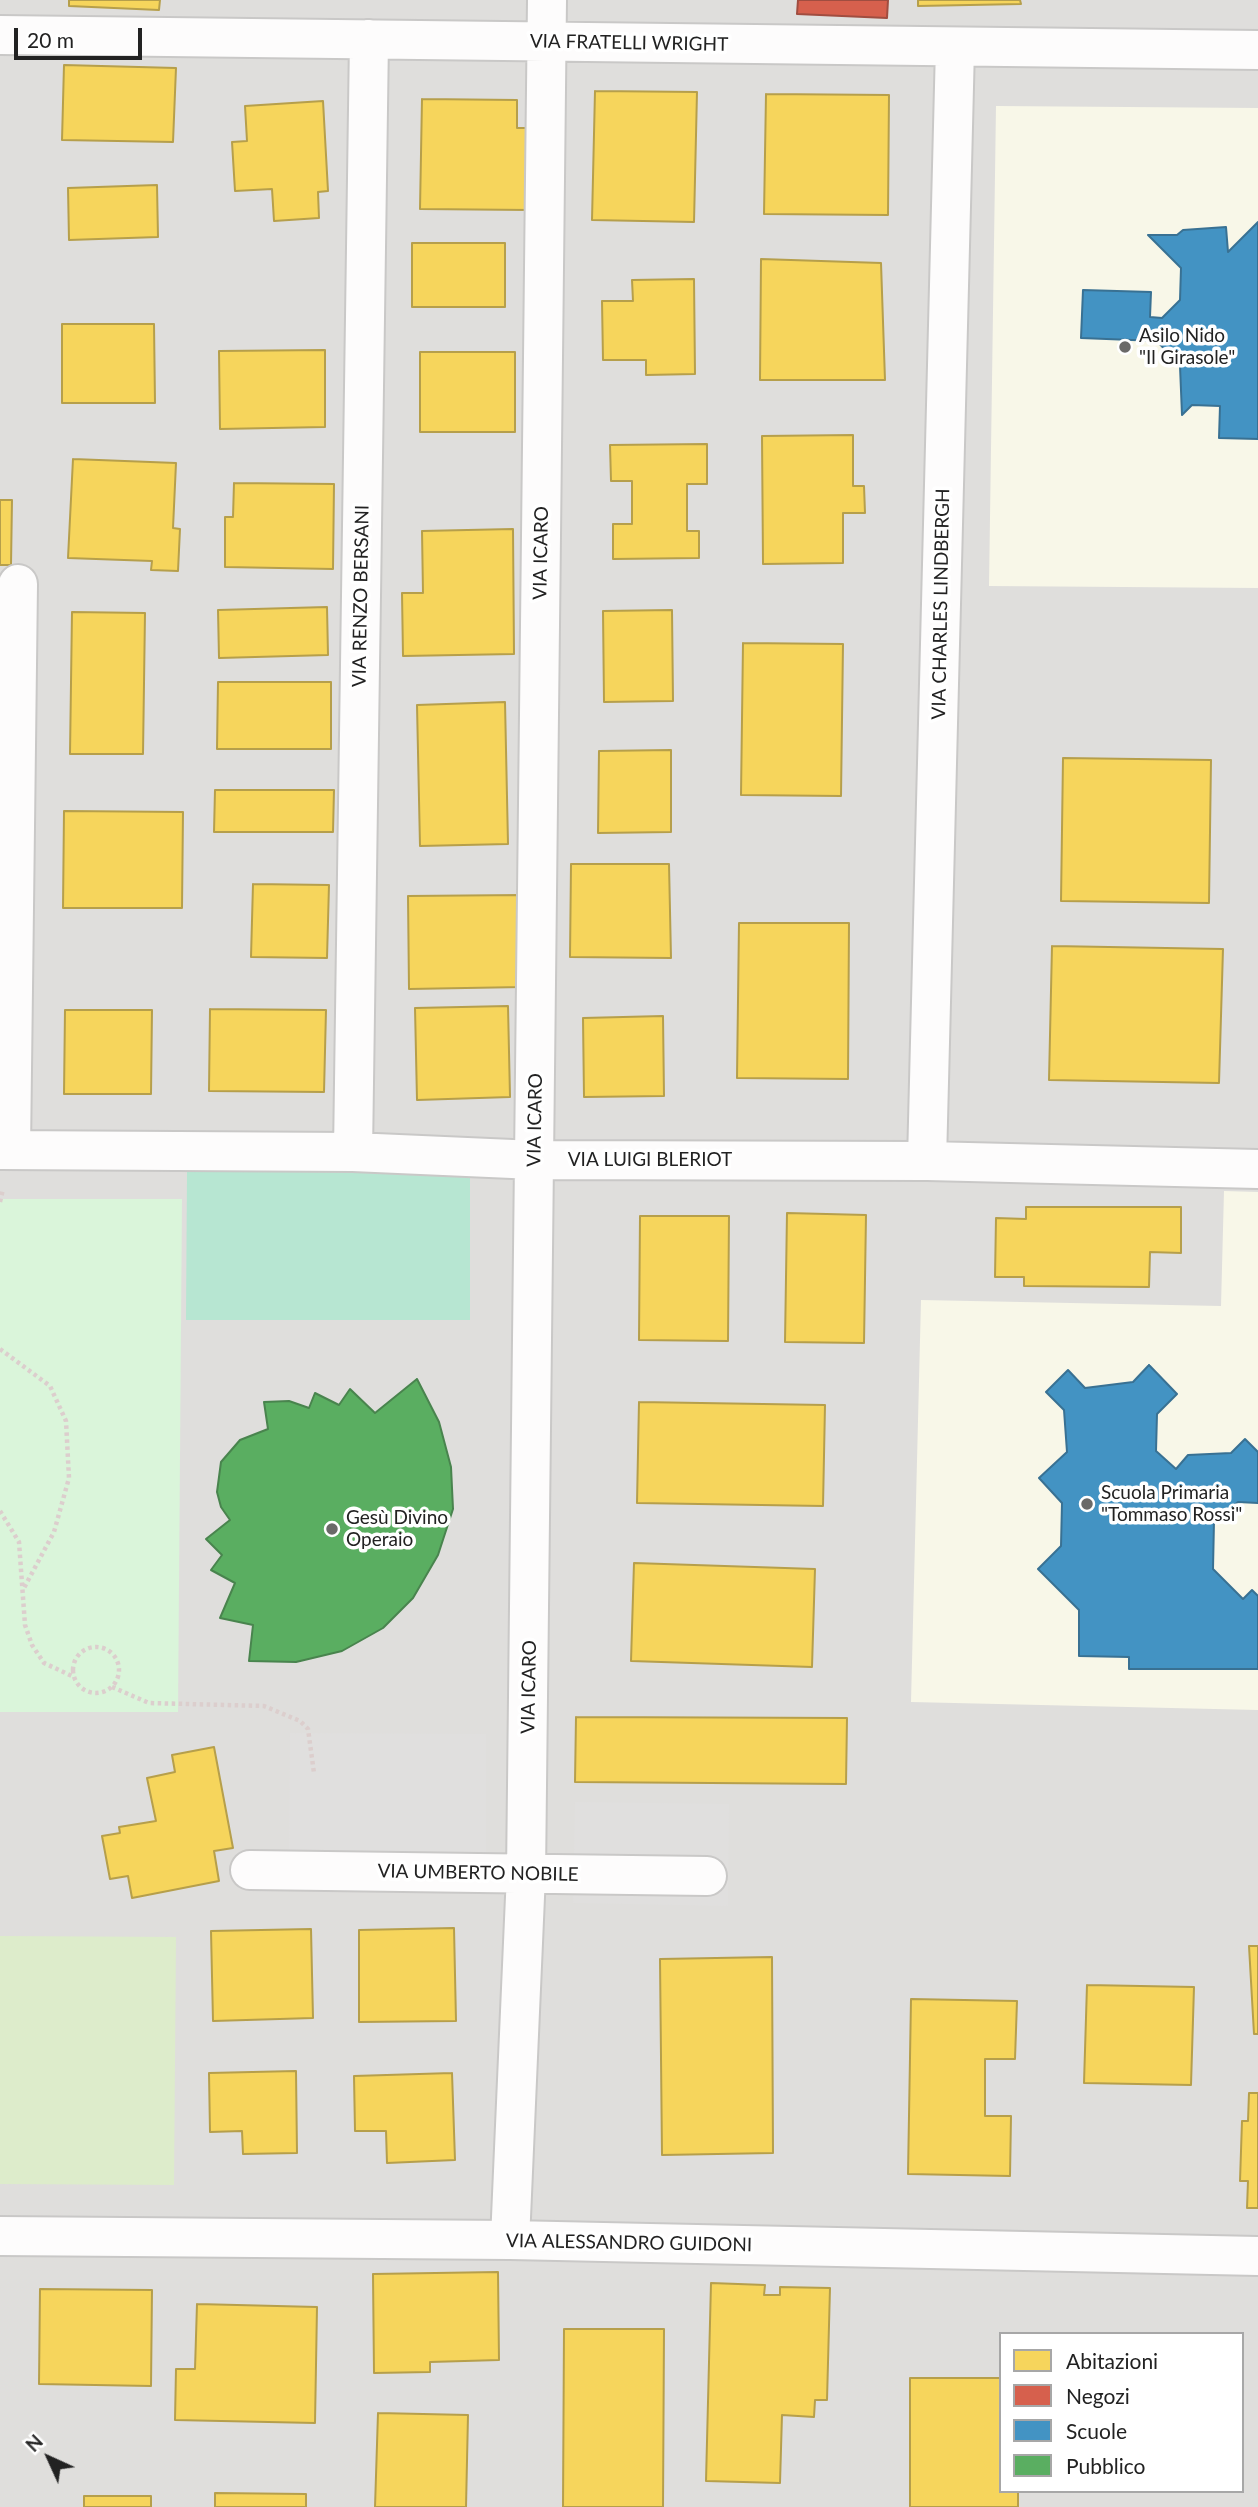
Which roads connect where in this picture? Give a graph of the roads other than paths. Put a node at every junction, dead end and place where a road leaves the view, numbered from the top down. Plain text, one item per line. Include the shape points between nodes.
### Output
1 (547, 0) edge
2 (0, 35) edge
3 (369, 39) junction
4 (545, 41) junction
5 (955, 47) junction
6 (1258, 50) edge
7 (18, 584) dead end
8 (6, 1150) edge
9 (353, 1152) junction
10 (535, 1160) junction
11 (927, 1161) junction
12 (1258, 1169) edge
13 (250, 1870) dead end
14 (526, 1874) junction
15 (707, 1876) dead end
16 (0, 2236) edge
17 (509, 2240) junction
18 (1258, 2256) edge

1 - 4 street, VIA ICARO
2 - 3 street, VIA FRATELLI WRIGHT
3 - 4 street, VIA FRATELLI WRIGHT
3 - 9 street, VIA RENZO BERSANI
4 - 5 street, VIA FRATELLI WRIGHT
4 - 10 street, VIA ICARO
5 - 6 street, VIA FRATELLI WRIGHT
5 - 11 street, VIA CHARLES LINDBERGH
7 - 8 street
8 - 9 street, VIA LUIGI BLERIOT
9 - 10 street, VIA LUIGI BLERIOT
10 - 11 street, VIA LUIGI BLERIOT
10 - 14 street, VIA ICARO
11 - 12 street, VIA LUIGI BLERIOT
13 - 14 street, VIA UMBERTO NOBILE
14 - 15 street, VIA UMBERTO NOBILE
14 - 17 street, VIA ICARO
16 - 17 street, VIA ALESSANDRO GUIDONI
17 - 18 street, VIA ALESSANDRO GUIDONI

